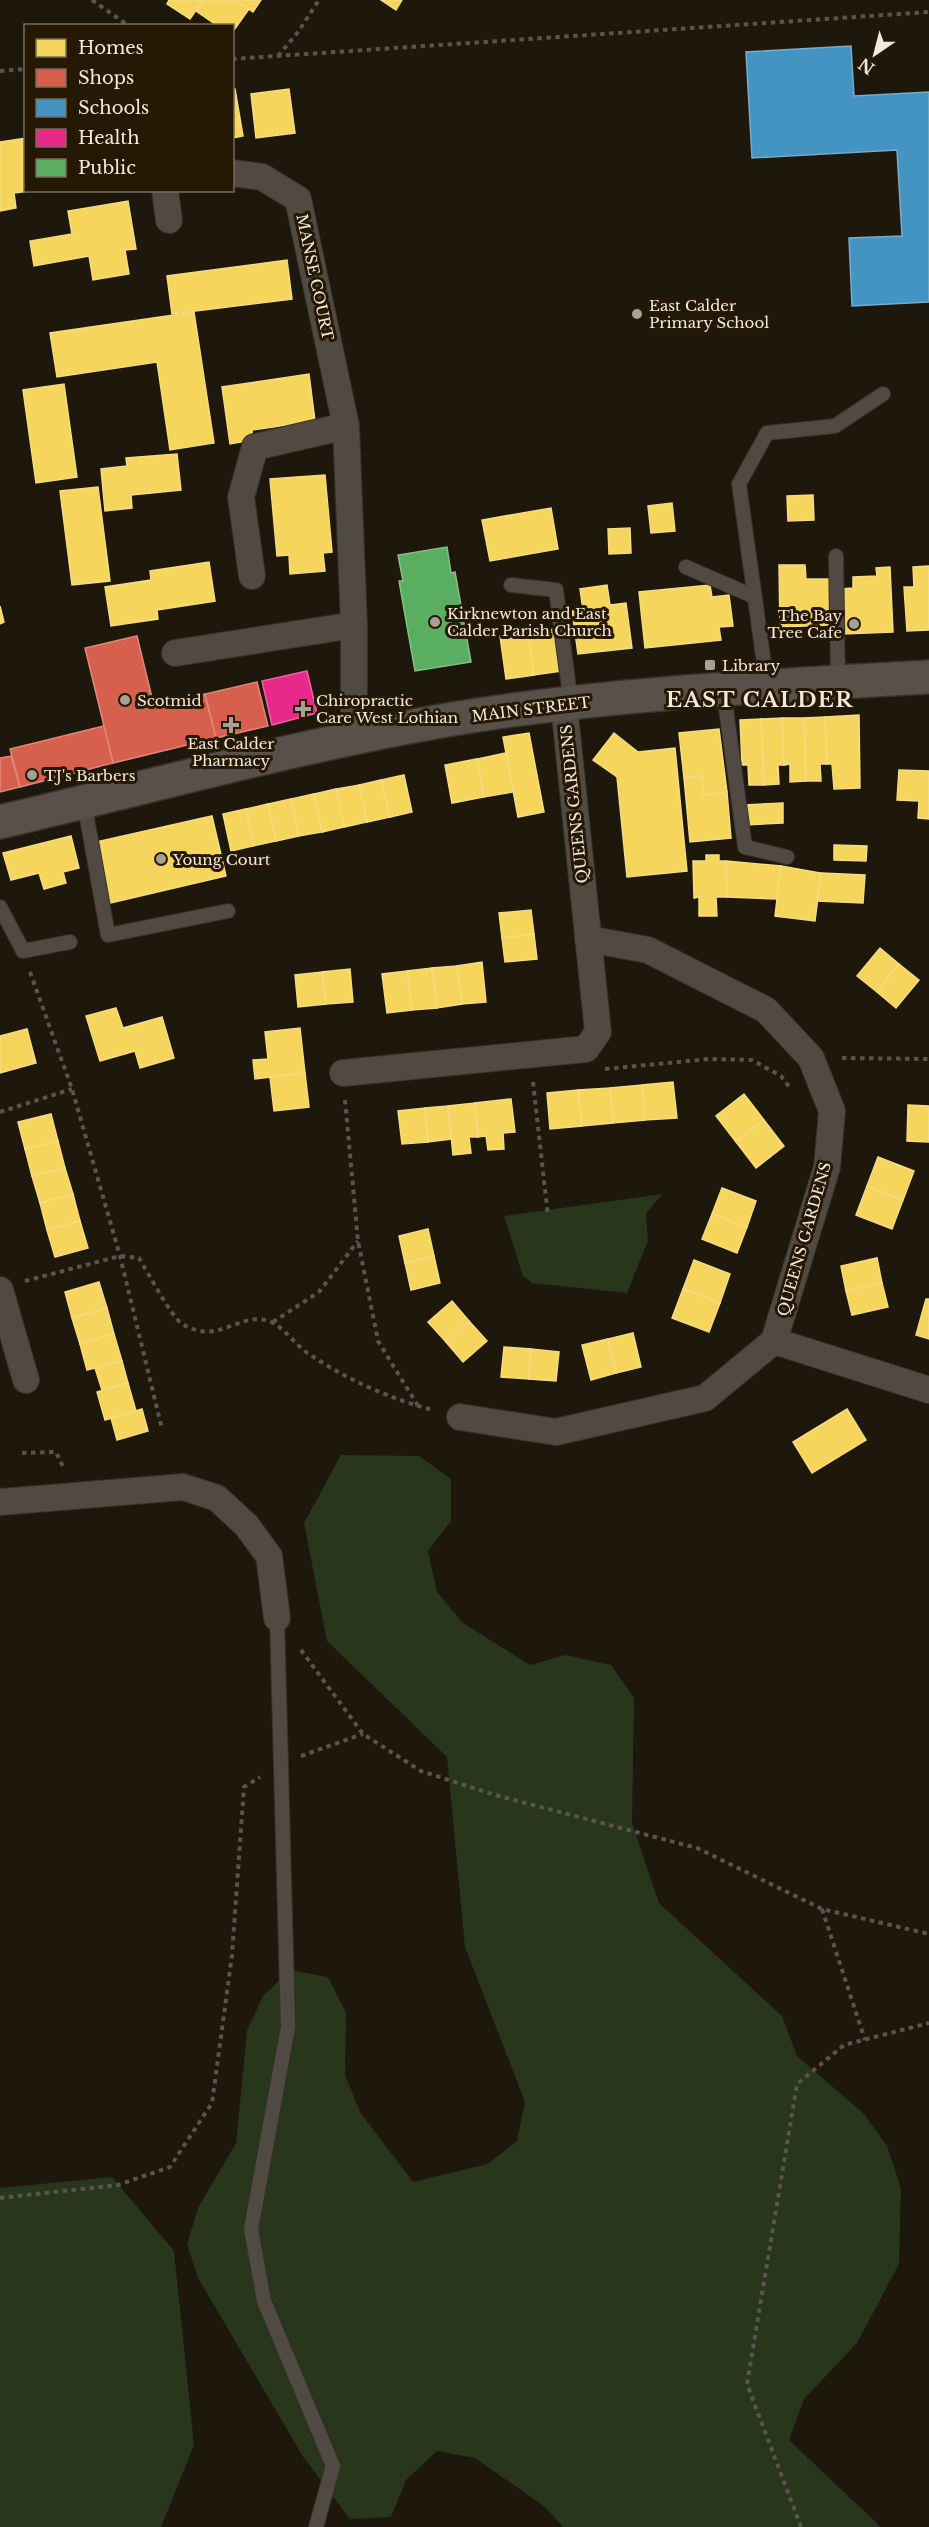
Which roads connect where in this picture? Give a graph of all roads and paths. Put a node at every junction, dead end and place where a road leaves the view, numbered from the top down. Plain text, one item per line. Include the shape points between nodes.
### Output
1 (92, 0) edge
2 (320, 0) edge
3 (929, 12) edge
4 (126, 24) edge
5 (277, 57) junction
6 (234, 59) edge
7 (24, 69) edge
8 (0, 71) edge
9 (234, 173) edge
10 (165, 192) edge
11 (169, 220) dead end
12 (882, 394) dead end
13 (346, 426) junction
14 (836, 556) dead end
15 (686, 567) dead end
16 (252, 576) dead end
17 (511, 585) dead end
18 (755, 597) junction
19 (354, 625) junction
20 (175, 652) dead end
21 (929, 677) edge
22 (838, 682) junction
23 (767, 685) junction
24 (723, 687) junction
25 (568, 704) junction
26 (354, 737) junction
27 (84, 802) junction
28 (0, 822) edge
29 (787, 856) dead end
30 (0, 907) edge
31 (228, 911) dead end
32 (588, 939) junction
33 (70, 942) dead end
34 (23, 951) junction
35 (586, 1048) junction
36 (530, 1055) junction
37 (811, 1058) junction
38 (929, 1059) edge
39 (343, 1073) joint
40 (72, 1089) junction
41 (795, 1094) dead end
42 (0, 1112) edge
43 (548, 1216) dead end
44 (358, 1241) junction
45 (120, 1256) junction
46 (11, 1286) edge
47 (273, 1322) junction
48 (774, 1341) junction
49 (26, 1380) dead end
50 (929, 1390) edge
51 (419, 1406) junction
52 (460, 1417) joint
53 (162, 1429) dead end
54 (22, 1454) dead end
55 (77, 1497) junction
56 (0, 1502) edge
57 (277, 1618) junction
58 (363, 1734) junction
59 (281, 1764) junction
60 (822, 1909) junction
61 (929, 1934) edge
62 (929, 2023) edge
63 (866, 2040) junction
64 (0, 2198) edge
65 (316, 2527) edge
66 (801, 2527) edge

1 - 4 path
2 - 5 path
3 - 5 path
5 - 6 path
7 - 8 path
9 - 13 street, MANSE COURT via 262,177 298,199
10 - 11 street
12 - 18 lane via 835,426 767,433 739,484
13 - 16 street via 255,447 241,497
13 - 19 street, MANSE COURT
14 - 22 lane
15 - 18 lane
17 - 25 lane via 556,590
18 - 23 lane
19 - 20 street
19 - 26 street, MANSE COURT
21 - 22 main road, MAIN STREET
22 - 23 main road, MAIN STREET
23 - 24 main road, MAIN STREET
24 - 25 main road, MAIN STREET
24 - 29 lane via 745,847
25 - 26 main road, MAIN STREET via 455,718
25 - 32 street, QUEENS GARDENS
26 - 27 main road, MAIN STREET
27 - 28 main road, MAIN STREET
27 - 31 lane via 108,935
30 - 34 lane
32 - 35 street, QUEENS GARDENS via 598,1032
32 - 37 street, QUEENS GARDENS via 648,950 766,1010
33 - 34 lane
34 - 40 path
35 - 36 street
35 - 41 path via 604,1069 709,1059 752,1060 781,1076
36 - 39 street
36 - 43 path
37 - 38 path
37 - 48 street, QUEENS GARDENS via 832,1111 827,1167
39 - 44 path
40 - 42 path
40 - 45 path
44 - 47 path via 319,1292
44 - 51 path via 378,1341
45 - 46 path
45 - 47 path via 139,1258 178,1322 203,1334 255,1318
45 - 53 path
46 - 49 street
47 - 51 path via 307,1354 356,1381
48 - 50 street
48 - 52 street via 705,1398 556,1432
51 - 52 path
54 - 55 path via 57,1452
55 - 56 street
55 - 57 street via 183,1486 217,1498 247,1526 269,1556
57 - 58 path
57 - 59 lane
58 - 59 path
58 - 60 path via 421,1771 495,1795 697,1848
59 - 64 path via 244,1787 232,1955 212,2103 170,2167 118,2185
59 - 65 lane via 288,2027 251,2229 264,2301 333,2466
60 - 61 path
60 - 63 path
62 - 63 path
63 - 66 path via 844,2045 797,2084 747,2384

